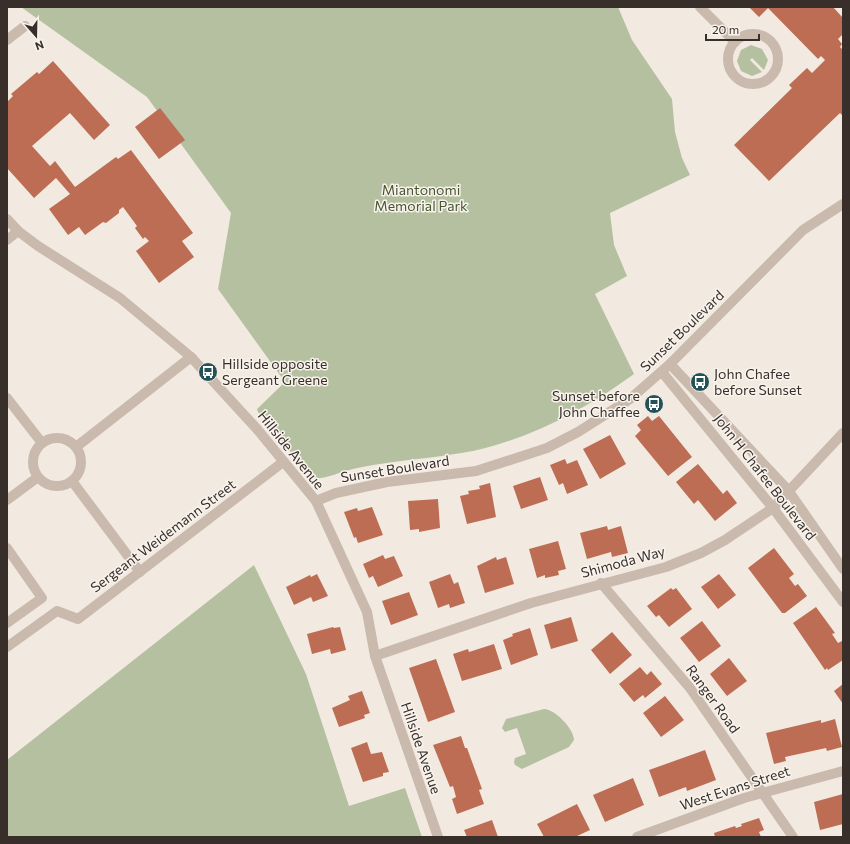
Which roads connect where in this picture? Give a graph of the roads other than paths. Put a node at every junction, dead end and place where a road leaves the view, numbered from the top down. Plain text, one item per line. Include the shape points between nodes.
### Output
1 (700, 7) edge
2 (25, 26) dead end
3 (7, 40) edge
4 (735, 42) junction
5 (843, 204) edge
6 (7, 220) edge
7 (18, 231) junction
8 (7, 240) edge
9 (191, 357) junction
10 (670, 364) junction
11 (662, 372) junction
12 (7, 398) edge
13 (843, 433) edge
14 (42, 443) junction
15 (76, 446) junction
16 (283, 462) junction
17 (38, 477) junction
18 (72, 481) junction
19 (788, 490) junction
20 (7, 500) edge
21 (316, 501) junction
22 (773, 508) junction
23 (7, 548) edge
24 (843, 569) edge
25 (140, 572) junction
26 (601, 583) junction
27 (843, 602) edge
28 (7, 623) edge
29 (7, 647) edge
30 (375, 656) junction
31 (843, 771) edge
32 (762, 792) junction
33 (438, 837) edge
34 (637, 837) edge
35 (793, 837) edge

1 - 4 street
2 - 3 street
4 - 4 street via 754,34 769,40 777,53 778,61 772,76 759,84 751,84 737,78 729,66 728,58
5 - 10 street, Sunset Boulevard via 803,230
6 - 7 street, Hillside Avenue
7 - 8 street
7 - 9 street, Hillside Avenue via 120,298
9 - 15 street
9 - 16 street, Hillside Avenue via 257,429
10 - 11 street, Sunset Boulevard
10 - 19 street, John H Chafee Boulevard
11 - 21 street, Sunset Boulevard via 630,399 547,448 476,470 387,482 336,493
11 - 22 street, John H Chafee Boulevard
12 - 14 street
13 - 19 street, Shimoda Way
14 - 15 street via 59,438
14 - 17 street via 33,459
15 - 18 street via 81,464
16 - 21 street, Hillside Avenue
16 - 25 street, Sergeant Weidemann Street
17 - 18 street via 54,486
17 - 20 street
18 - 25 street
19 - 22 street, Shimoda Way
19 - 24 street, John H Chafee Boulevard
21 - 30 street, Hillside Avenue via 367,612
22 - 26 street, Shimoda Way via 701,553 666,566
22 - 27 street, John H Chafee Boulevard
23 - 28 street via 42,598
25 - 29 street, Sergeant Weidemann Street via 78,618 57,611
26 - 30 street, Shimoda Way via 531,603
26 - 32 street, Ranger Road via 690,688
30 - 33 street, Hillside Avenue
31 - 32 street, West Evans Street
32 - 34 street, West Evans Street
32 - 35 street, Ranger Road

